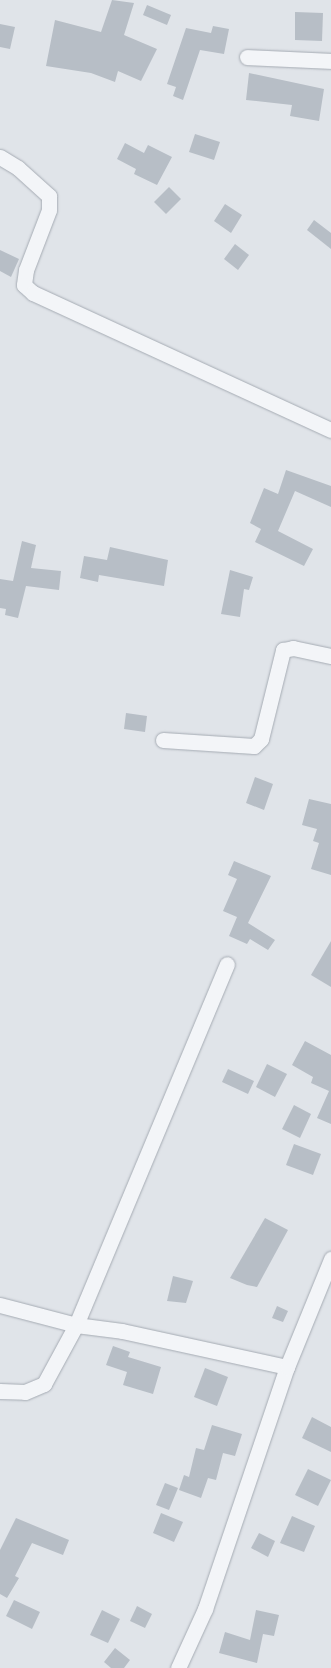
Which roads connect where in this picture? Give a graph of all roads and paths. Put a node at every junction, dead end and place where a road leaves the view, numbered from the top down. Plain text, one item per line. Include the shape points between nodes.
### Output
1 (247, 57) dead end
2 (331, 61) edge
3 (0, 158) edge
4 (331, 430) edge
5 (331, 656) edge
6 (163, 740) dead end
7 (227, 964) dead end
8 (331, 1259) edge
9 (0, 1305) edge
10 (76, 1325) junction
11 (287, 1367) junction
12 (0, 1391) edge
13 (178, 1668) edge

1 - 2 street
3 - 4 street via 18,168 49,196 49,210 26,270 24,285 33,293
5 - 6 street via 293,648 283,650 261,739 254,746
7 - 10 street
8 - 11 street
9 - 10 street
10 - 11 street via 122,1331
10 - 12 street via 44,1384 25,1392
11 - 13 street via 213,1586

